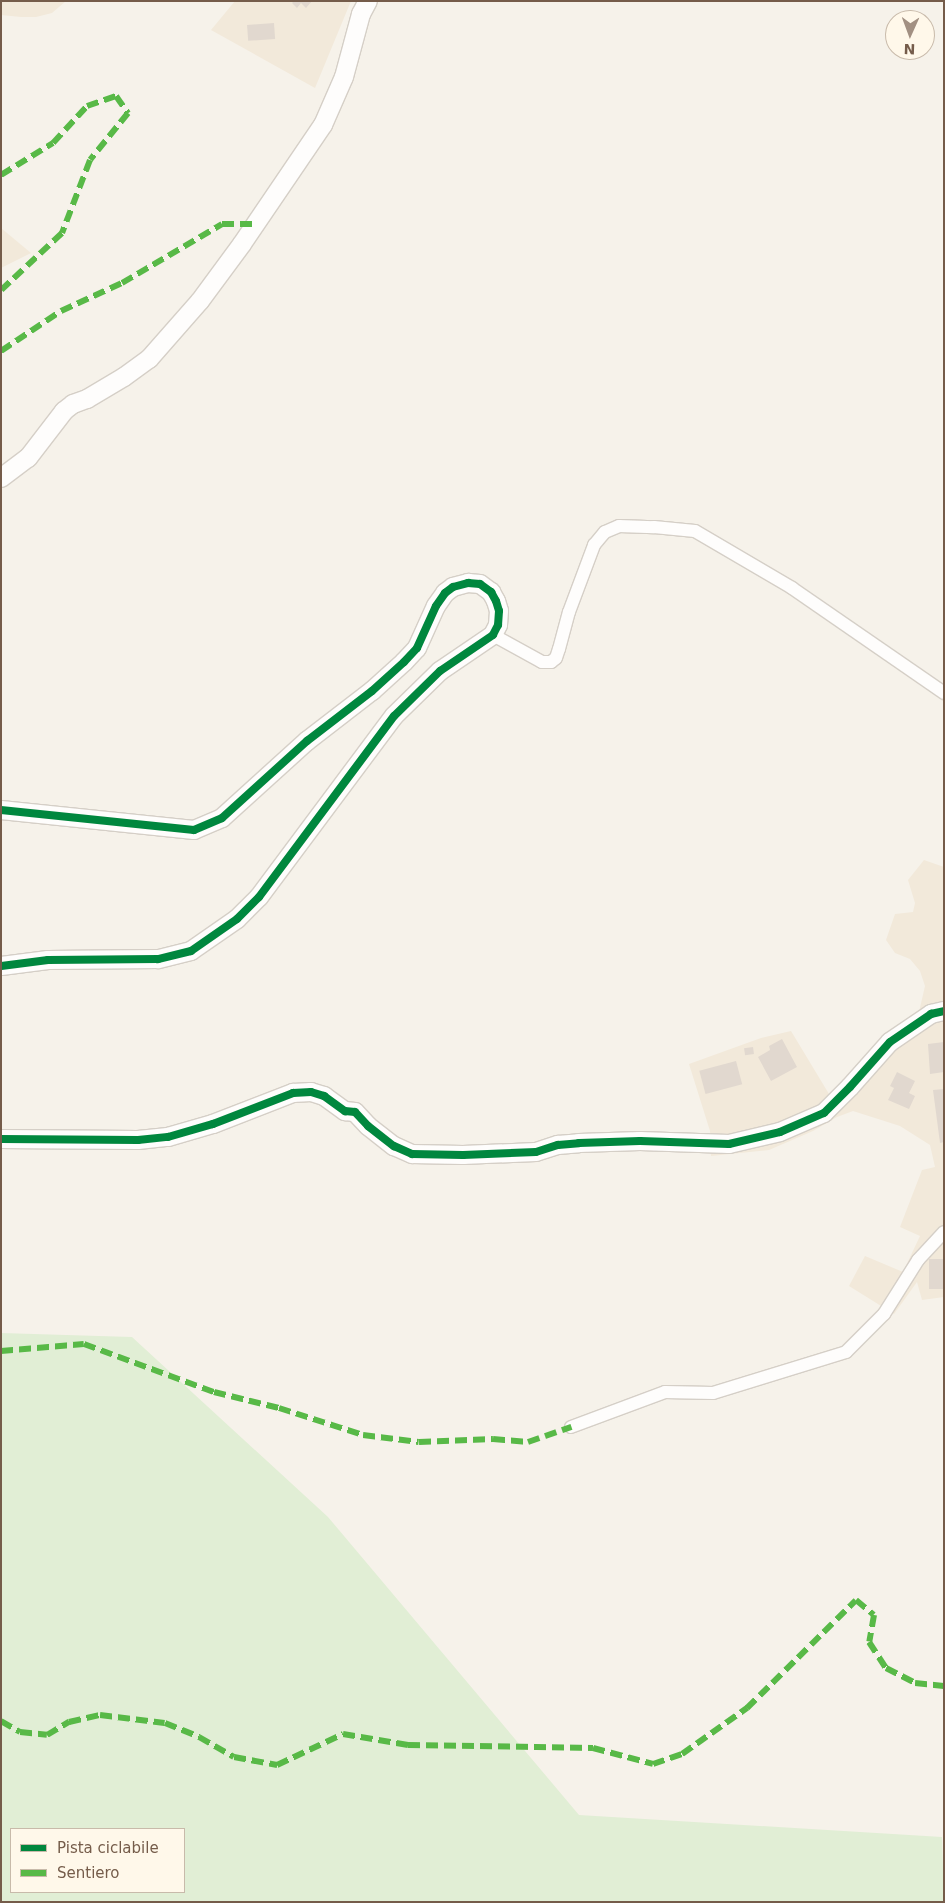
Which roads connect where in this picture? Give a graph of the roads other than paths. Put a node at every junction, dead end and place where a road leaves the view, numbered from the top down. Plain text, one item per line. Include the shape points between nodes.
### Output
1 (368, 1) edge
2 (1, 478) edge
3 (493, 635) junction
4 (944, 693) edge
5 (1, 810) edge
6 (1, 966) edge
7 (944, 1011) edge
8 (1, 1139) edge
9 (944, 1232) edge
10 (571, 1427) dead end

1 - 2 street via 361,14 344,77 323,125 200,301 149,359 87,399 73,404 28,458
3 - 4 street via 542,662 551,662 556,658 594,545 605,532 619,526 695,532 792,588
3 - 5 street via 499,611 491,592 480,584 453,587 436,606 423,639 404,662 372,692 307,741 222,818 194,830
3 - 6 street via 440,671 394,716 259,897 238,919 191,951 158,959 48,960
7 - 8 street via 931,1014 890,1042 824,1112 780,1132 729,1144 579,1142 536,1152 412,1154 388,1141 355,1112 345,1112 324,1096 311,1092 293,1093 213,1124 168,1137 138,1140
9 - 10 street via 918,1260 884,1314 846,1352 713,1393 665,1392

